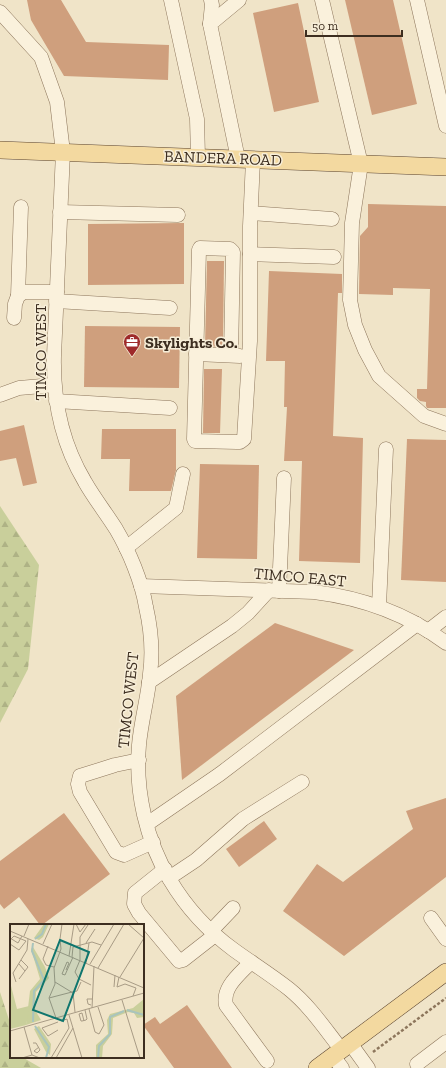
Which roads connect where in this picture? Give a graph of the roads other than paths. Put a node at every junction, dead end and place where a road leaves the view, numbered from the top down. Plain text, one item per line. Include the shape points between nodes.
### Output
1 (171, 0) edge
2 (211, 0) edge
3 (239, 0) edge
4 (322, 0) edge
5 (417, 0) edge
6 (0, 12) edge
7 (210, 24) junction
8 (446, 126) edge
9 (0, 150) edge
10 (63, 152) junction
11 (198, 158) junction
12 (246, 159) junction
13 (361, 164) junction
14 (446, 167) edge
15 (21, 207) dead end
16 (60, 212) junction
17 (251, 213) junction
18 (178, 215) dead end
19 (332, 219) dead end
20 (250, 254) junction
21 (334, 257) dead end
22 (18, 296) junction
23 (57, 296) junction
24 (170, 308) dead end
25 (14, 318) dead end
26 (196, 354) junction
27 (231, 355) junction
28 (250, 356) junction
29 (54, 385) junction
30 (0, 395) edge
31 (56, 401) junction
32 (170, 408) dead end
33 (446, 424) edge
34 (386, 449) dead end
35 (183, 474) dead end
36 (284, 478) dead end
37 (126, 548) junction
38 (141, 586) junction
39 (274, 591) junction
40 (379, 606) junction
41 (446, 617) edge
42 (423, 628) junction
43 (446, 642) edge
44 (149, 682) junction
45 (139, 760) junction
46 (302, 782) dead end
47 (147, 824) junction
48 (153, 842) junction
49 (167, 874) junction
50 (233, 908) dead end
51 (431, 918) dead end
52 (213, 933) junction
53 (446, 939) edge
54 (251, 962) junction
55 (446, 972) edge
56 (446, 1042) edge
57 (342, 1054) edge
58 (267, 1061) dead end
59 (368, 1062) edge
60 (417, 1064) dead end
61 (316, 1068) edge

1 - 11 street via 197,119
2 - 7 street
3 - 7 street
4 - 13 street
5 - 8 street
6 - 10 street, TIMCO WEST via 41,57 57,102
7 - 12 street
9 - 10 main road, BANDERA ROAD
10 - 11 main road, BANDERA ROAD
10 - 16 street, TIMCO WEST
11 - 12 main road, BANDERA ROAD
12 - 13 main road, BANDERA ROAD
12 - 17 street
13 - 14 main road, BANDERA ROAD
13 - 33 street via 352,223 350,300 355,325 379,376 424,416
15 - 22 street
16 - 18 street
16 - 23 street, TIMCO WEST
17 - 19 street
17 - 20 street
20 - 21 street
20 - 28 street
22 - 23 street via 24,292
22 - 25 street
23 - 24 street
23 - 29 street, TIMCO WEST
26 - 27 street
26 - 27 street via 199,250 203,247 230,249 233,252
26 - 28 street via 194,439 197,441 240,442 244,439
27 - 28 street
29 - 30 street via 18,388
29 - 31 street, TIMCO WEST
31 - 32 street
31 - 37 street, TIMCO WEST via 60,423 74,461
34 - 40 street
35 - 37 street via 176,508
36 - 39 street
37 - 38 street, TIMCO WEST
38 - 39 street, TIMCO EAST
38 - 44 street, TIMCO WEST via 150,627
39 - 40 street, TIMCO EAST via 314,592
39 - 44 street via 232,626
40 - 42 street, TIMCO EAST
41 - 42 street
42 - 43 street, TIMCO EAST
42 - 47 street
44 - 45 street, TIMCO WEST
45 - 47 street, TIMCO WEST via 139,787
45 - 48 street via 80,776 78,784 80,792 116,852 124,855
46 - 49 street via 243,819 196,860
47 - 48 street, TIMCO WEST
48 - 49 street, TIMCO WEST
49 - 52 street, TIMCO WEST via 184,902
49 - 52 street via 135,893 134,904 139,913 179,961
50 - 52 street
51 - 53 street
52 - 54 street, TIMCO WEST
54 - 57 street, TIMCO WEST via 304,1002
54 - 58 street via 226,991 225,999 226,1005
55 - 57 main road
56 - 60 street
57 - 59 street, TIMCO WEST
57 - 61 main road

